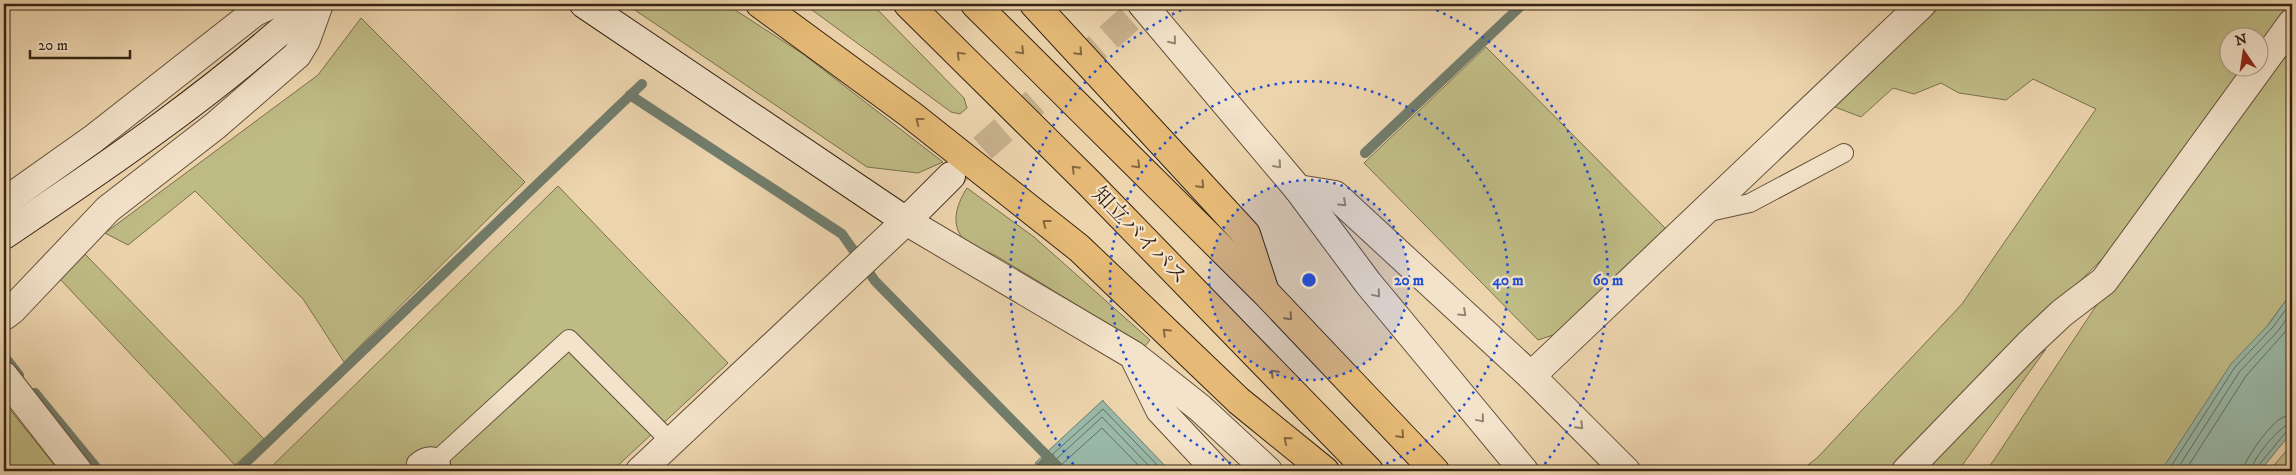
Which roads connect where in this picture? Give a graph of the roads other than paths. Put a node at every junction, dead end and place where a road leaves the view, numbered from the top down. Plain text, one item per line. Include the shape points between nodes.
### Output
1 (272, 4) edge
2 (311, 4) edge
3 (319, 4) edge
4 (584, 4) edge
5 (760, 4) edge
6 (908, 4) edge
7 (975, 4) edge
8 (1034, 4) edge
9 (1144, 4) edge
10 (1922, 4) edge
11 (2292, 23) edge
12 (1844, 153) dead end
13 (951, 176) tunnel mouth
14 (1298, 189) junction
15 (4, 202) edge
16 (1704, 213) junction
17 (906, 221) junction
18 (4, 235) edge
19 (1266, 293) junction
20 (4, 316) edge
21 (1133, 356) junction
22 (4, 376) edge
23 (1530, 376) junction
24 (671, 442) junction
25 (440, 465) edge
26 (78, 471) edge
27 (415, 471) edge
28 (640, 471) edge
29 (1217, 471) edge
30 (1268, 471) edge
31 (1325, 471) edge
32 (1369, 471) edge
33 (1435, 471) edge
34 (1524, 471) edge
35 (1626, 471) edge
36 (1906, 471) edge

1 - 15 street via 255,12 93,139
2 - 18 street via 276,36 180,111 84,182
3 - 20 street via 297,55 215,126 108,209
4 - 17 street
31 -> 5 highway via 1239,401 1079,248 910,114
32 -> 6 highway, 知立バイパス via 1089,183
7 -> 19 highway
8 -> 19 highway via 1246,234
9 -> 14 street
10 - 16 street
11 - 36 street via 2104,281 2030,343
12 - 16 lane via 1750,203
13 - 17 street
14 -> 23 street via 1335,195
14 -> 34 street via 1368,283
16 - 23 street
17 - 21 street
17 - 24 street
19 -> 33 highway
21 - 29 street via 1160,410
21 - 30 street via 1200,408
22 - 26 street
23 -> 35 street
24 - 25 lane via 569,339
24 - 28 street
25 - 27 lane via 430,455 416,463

